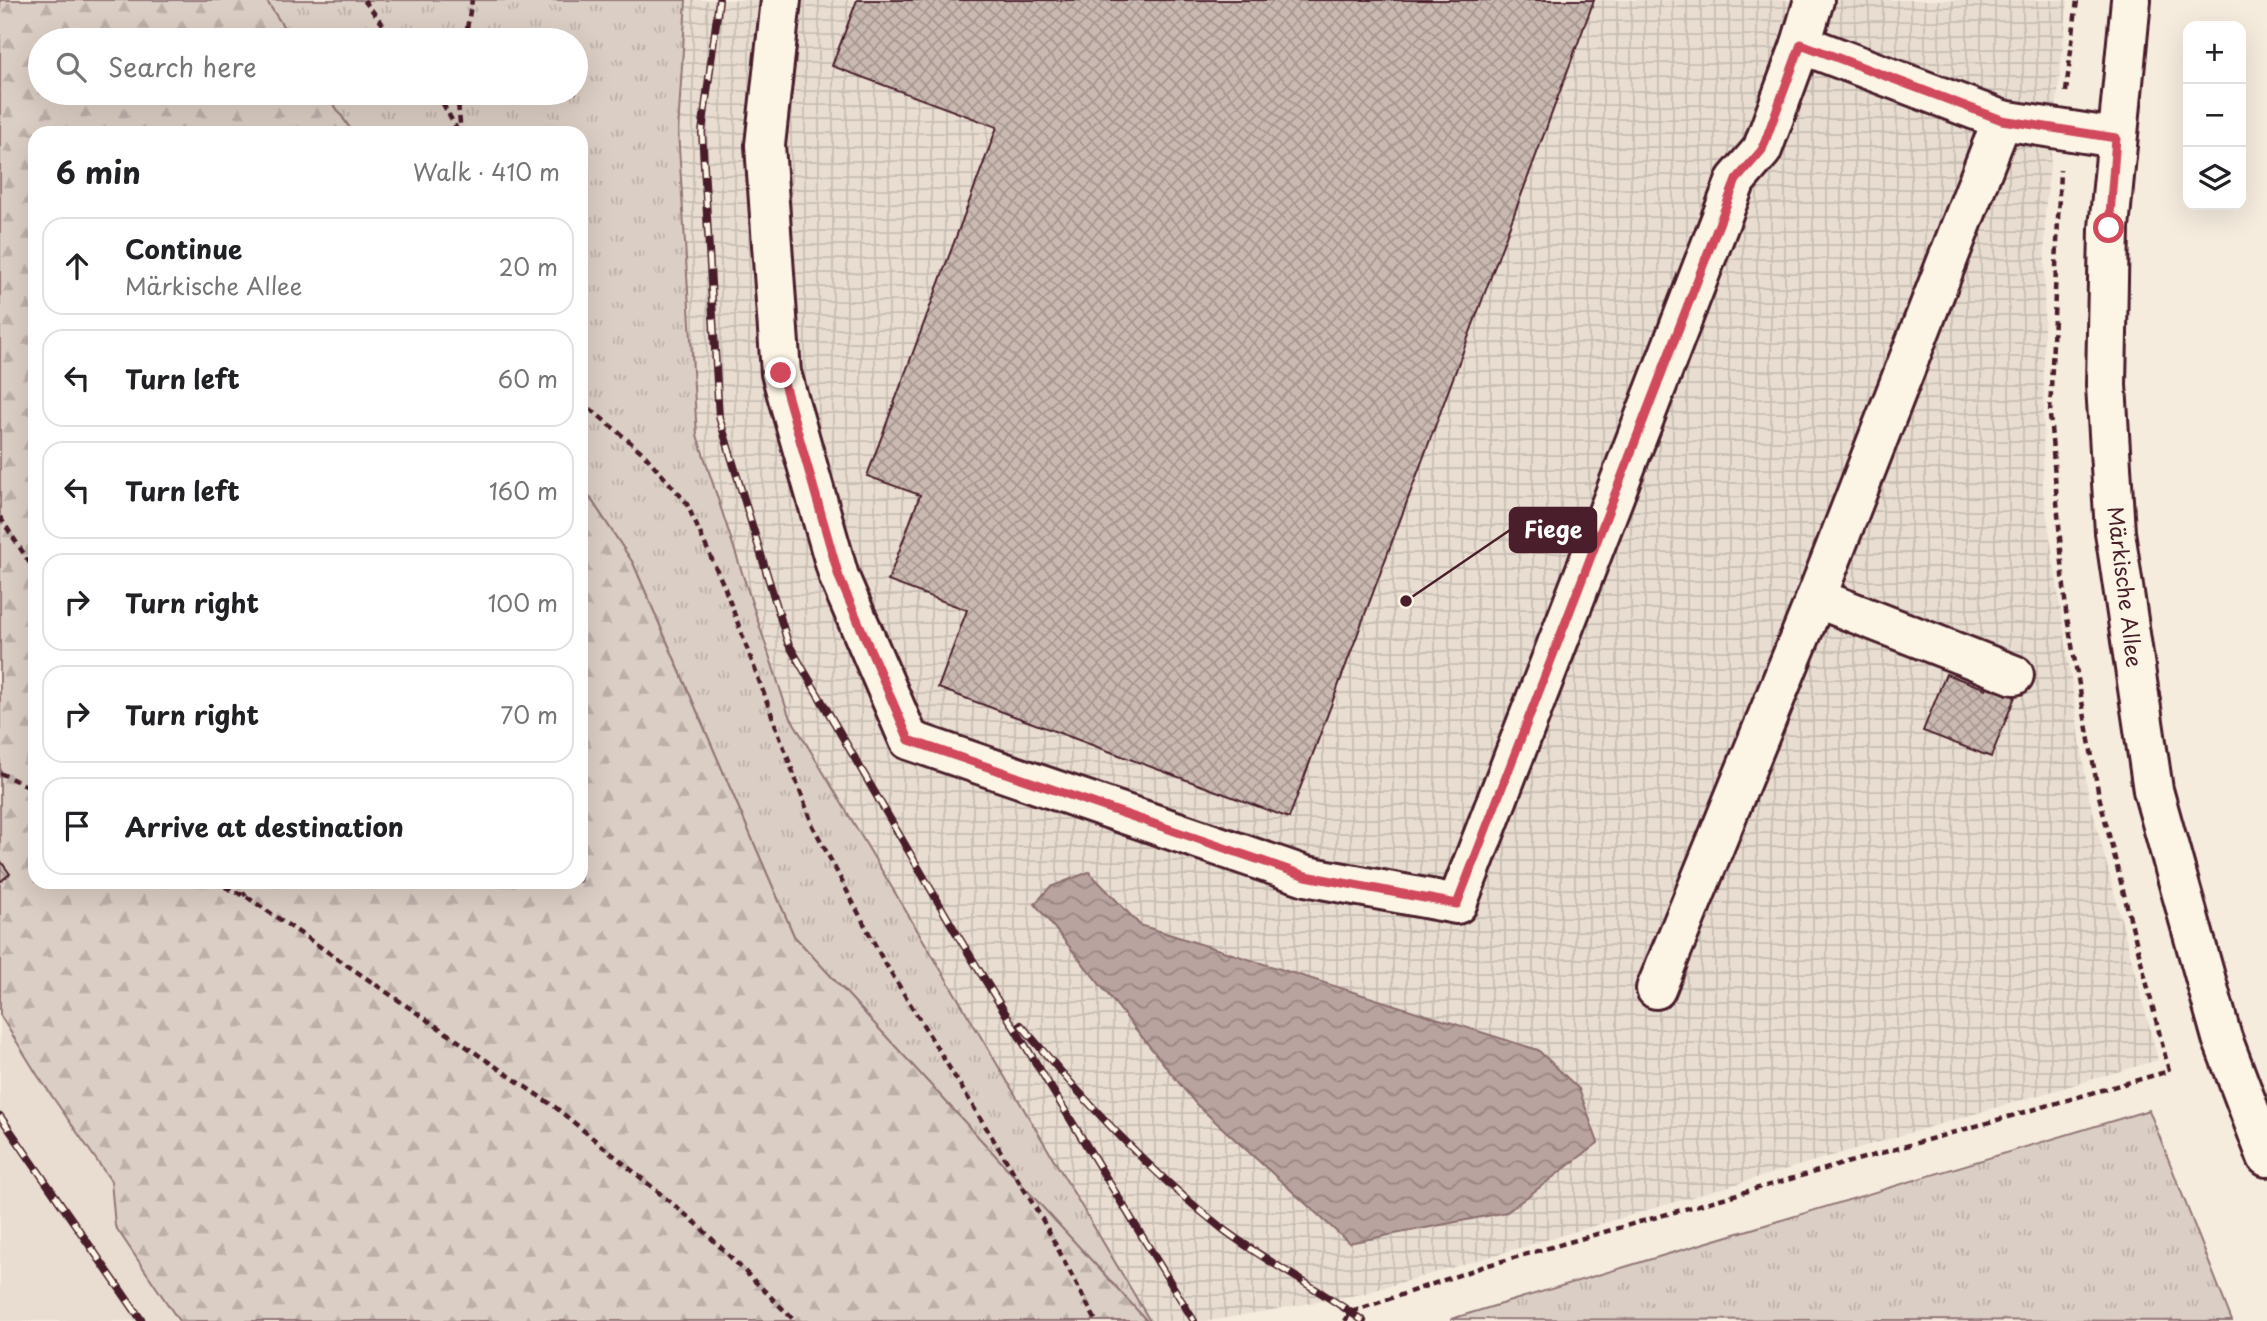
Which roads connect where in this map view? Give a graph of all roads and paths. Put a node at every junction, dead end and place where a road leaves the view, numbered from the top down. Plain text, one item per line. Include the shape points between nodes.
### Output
1 (363, 0) edge
2 (472, 0) edge
3 (781, 0) edge
4 (1814, 0) edge
5 (2131, 0) edge
6 (385, 28) edge
7 (467, 28) edge
8 (1801, 44) junction
9 (444, 105) edge
10 (458, 105) edge
11 (2002, 120) junction
12 (456, 126) edge
13 (459, 126) edge
14 (2116, 138) junction
15 (588, 407) edge
16 (0, 517) edge
17 (28, 560) edge
18 (1815, 598) junction
19 (2014, 675) dead end
20 (0, 773) edge
21 (28, 787) edge
22 (229, 889) edge
23 (242, 889) edge
24 (247, 897) junction
25 (1656, 989) dead end
26 (2169, 1071) dead end
27 (2267, 1157) edge
28 (795, 1321) edge
29 (1096, 1321) edge
30 (1345, 1321) edge

1 - 6 path
2 - 7 path
3 - 8 street via 765,145 781,373 839,577 909,740 1306,876 1457,904 1736,180 1762,150
4 - 8 street
5 - 14 street, Märkische Allee
8 - 11 street
9 - 12 path
10 - 13 path
11 - 14 street
11 - 18 street
14 - 27 street, Märkische Allee via 2106,385 2115,532 2153,790 2222,1038
15 - 29 path via 642,452 686,502 724,586 813,826 882,958 1041,1217
16 - 17 path
18 - 19 street
18 - 25 street
20 - 21 path
22 - 24 path
23 - 24 path
24 - 28 path via 555,1107 697,1224
26 - 30 path via 1485,1266 1351,1312

